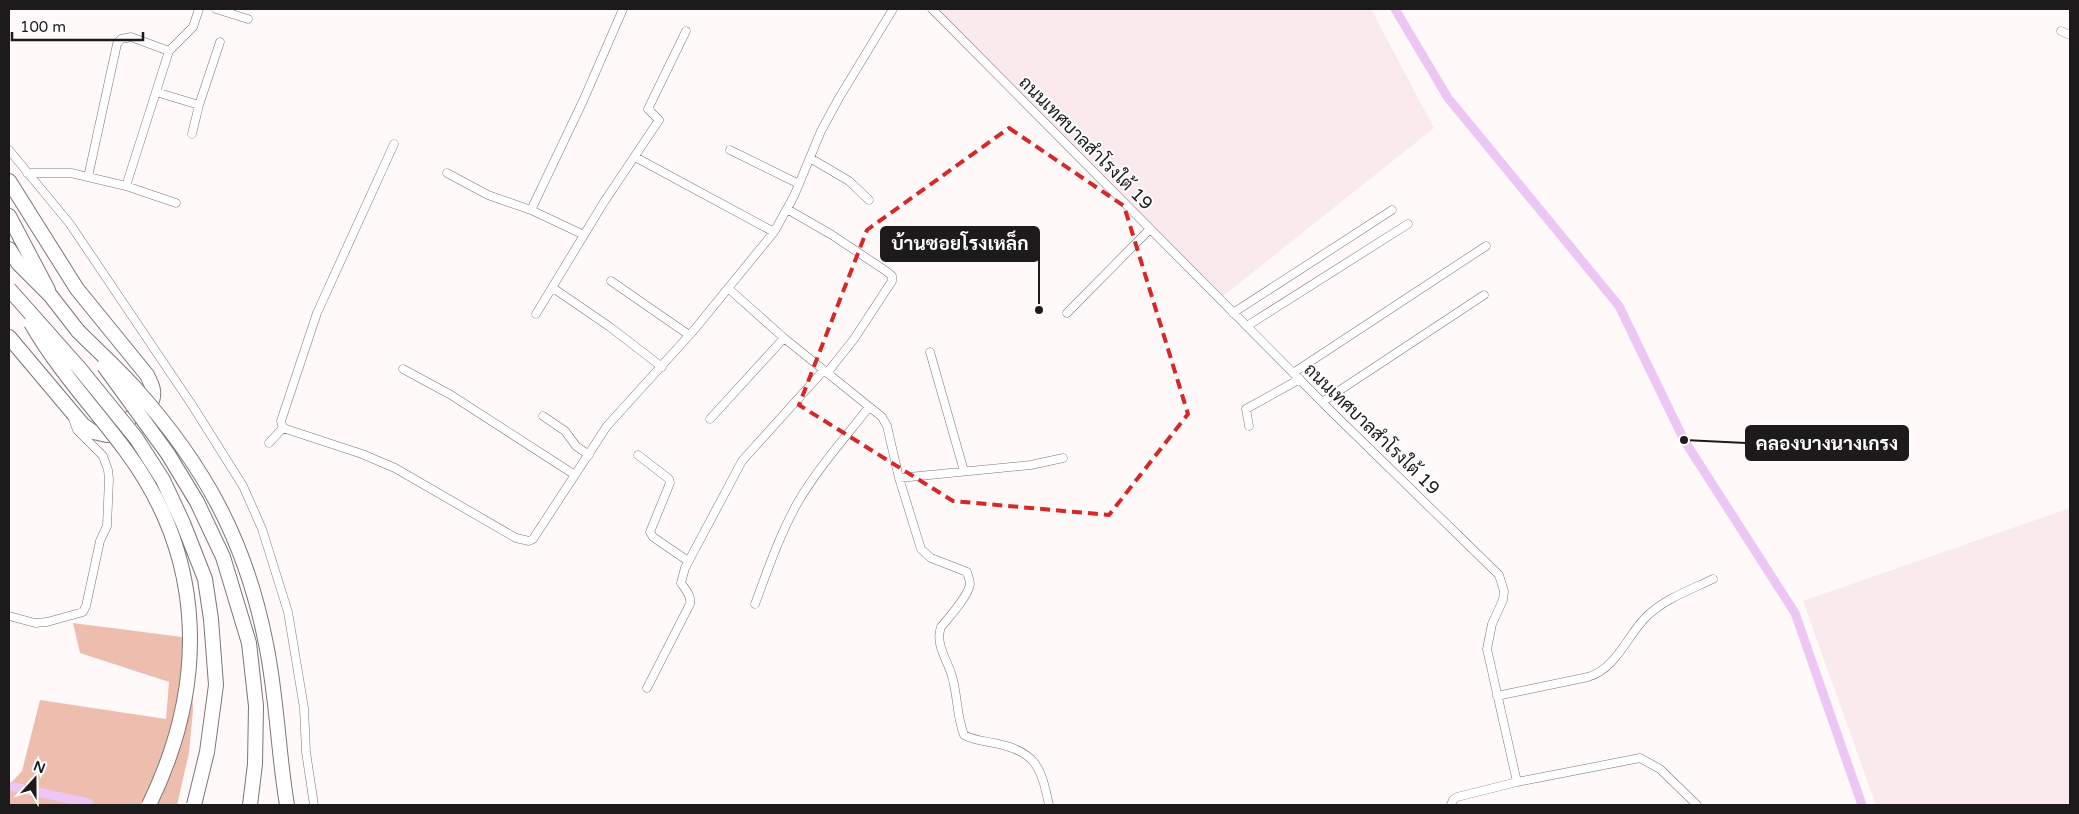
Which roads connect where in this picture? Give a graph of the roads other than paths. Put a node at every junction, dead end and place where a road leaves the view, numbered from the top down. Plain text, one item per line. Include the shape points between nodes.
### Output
1 (199, 9) edge
2 (216, 9) edge
3 (623, 9) edge
4 (893, 9) edge
5 (932, 9) edge
6 (248, 19) dead end
7 (686, 30) dead end
8 (2061, 31) dead end
9 (2070, 35) edge
10 (220, 42) dead end
11 (170, 51) junction
12 (156, 92) junction
13 (199, 105) junction
14 (192, 134) dead end
15 (394, 144) dead end
16 (9, 150) edge
17 (730, 150) dead end
18 (635, 157) junction
19 (810, 158) junction
20 (27, 173) junction
21 (447, 173) dead end
22 (88, 177) junction
23 (9, 181) edge
24 (799, 184) junction
25 (126, 186) junction
26 (869, 200) dead end
27 (176, 202) dead end
28 (787, 209) junction
29 (531, 210) junction
30 (1392, 210) dead end
31 (9, 216) edge
32 (1408, 224) dead end
33 (1150, 229) junction
34 (774, 232) junction
35 (584, 235) junction
36 (1486, 246) dead end
37 (9, 250) edge
38 (611, 281) dead end
39 (9, 282) edge
40 (553, 288) junction
41 (729, 289) junction
42 (13, 294) edge
43 (50, 295) junction
44 (1484, 296) dead end
45 (1067, 313) dead end
46 (1233, 313) junction
47 (536, 314) dead end
48 (1246, 326) junction
49 (78, 331) junction
50 (690, 335) junction
51 (9, 337) edge
52 (784, 338) junction
53 (930, 352) dead end
54 (662, 367) junction
55 (403, 369) dead end
56 (825, 372) junction
57 (1293, 373) junction
58 (1300, 379) junction
59 (1322, 402) junction
60 (869, 407) junction
61 (69, 408) junction
62 (543, 416) dead end
63 (710, 419) dead end
64 (1250, 426) dead end
65 (283, 428) junction
66 (269, 442) dead end
67 (589, 455) junction
68 (638, 455) dead end
69 (1063, 458) dead end
70 (964, 471) junction
71 (575, 475) junction
72 (900, 478) junction
73 (688, 561) junction
74 (1713, 579) dead end
75 (755, 604) dead end
76 (9, 616) edge
77 (647, 688) dead end
78 (1497, 696) junction
79 (1517, 782) junction
80 (149, 805) edge
81 (194, 805) edge
82 (250, 805) edge
83 (287, 805) edge
84 (314, 805) edge
85 (1048, 805) edge
86 (1451, 805) edge
87 (1697, 805) edge

1 - 11 street via 194,27
2 - 6 street
3 - 29 street
4 - 19 street via 839,98
5 - 33 street, ถนนเทศบาลสำโรงใต้ 19
7 - 18 street via 648,109 659,120
8 - 9 street
10 - 13 street
11 - 12 street
11 - 22 street via 131,38 121,38 117,44
12 - 13 street
12 - 25 street
13 - 14 street
15 - 65 street via 318,313 281,415
16 - 20 street
17 - 24 street
18 - 34 street
18 - 35 street
19 - 24 street
19 - 26 street via 849,181
20 - 22 street via 60,171
20 - 84 street via 70,224 220,450 254,509 288,612 304,708 306,752
21 - 29 street via 488,194
22 - 25 street
23 - 61 highway via 69,277 148,375 152,385 154,397 151,404 107,435 93,432 83,425
24 - 28 street
25 - 27 street
28 - 34 street
28 - 56 street via 892,276 892,281 854,339
29 - 35 street
30 - 46 street
31 - 43 highway
32 - 48 street
33 - 45 street
33 - 46 street, ถนนเทศบาลสำโรงใต้ 19
34 - 41 street
35 - 40 street
36 - 57 street
37 - 43 highway via 26,274
38 - 50 street
39 - 42 highway, bridge
40 - 47 street
40 - 54 street
41 - 50 street
41 - 52 street
42 - 80 highway, bridge via 57,364 146,482 162,512 180,567 190,619 189,674 178,732
42 - 81 highway, bridge via 136,438 163,480 204,579 211,618 216,685 207,752
43 - 49 highway
44 - 59 street
46 - 48 street, ถนนเทศบาลสำโรงใต้ 19
48 - 57 street, ถนนเทศบาลสำโรงใต้ 19
49 - 82 highway, bridge via 168,454 197,502 223,557 249,643 256,706 255,764
49 - 83 highway, bridge via 134,386 182,444 221,508 237,542 250,576 267,646
50 - 54 street
51 - 61 highway
52 - 56 street
52 - 63 street
53 - 70 street
54 - 67 street via 607,426
55 - 71 street via 451,395
56 - 60 street
56 - 73 street via 742,461
57 - 58 street, ถนนเทศบาลสำโรงใต้ 19
58 - 59 street, ถนนเทศบาลสำโรงใต้ 19
58 - 64 street via 1246,409
59 - 78 street, ถนนเทศบาลสำโรงใต้ 19 via 1500,575 1503,600 1490,630 1487,649
60 - 72 street via 885,421
60 - 75 street via 798,502
61 - 76 street via 77,430 103,456 109,479 107,526 100,541 86,606 83,612 47,622 35,623
62 - 67 street via 565,431 576,446
65 - 66 street
65 - 71 street via 395,468 516,538 529,541
67 - 71 street
68 - 73 street via 670,483 650,532
69 - 70 street via 1031,465
70 - 72 street
72 - 85 street via 921,548 932,558 967,572 969,579 966,595 939,633 964,735 1001,744 1030,758 1039,768
73 - 77 street via 681,582 689,594 690,604
74 - 78 street via 1662,604 1645,617 1601,672
78 - 79 street, ถนนเทศบาลสำโรงใต้ 19
79 - 86 street via 1458,797
79 - 87 street via 1640,758 1660,769

